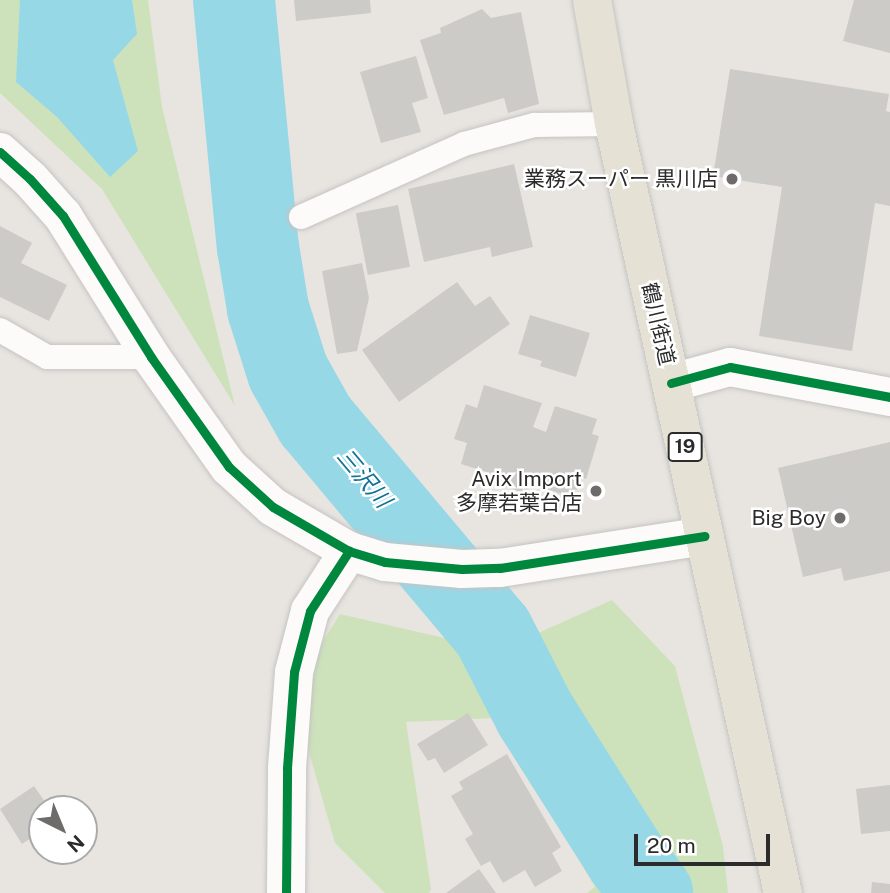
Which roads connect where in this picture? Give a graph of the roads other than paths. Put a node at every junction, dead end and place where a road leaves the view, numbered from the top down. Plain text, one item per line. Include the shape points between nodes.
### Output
1 (592, 0) edge
2 (614, 124) junction
3 (0, 152) edge
4 (301, 217) dead end
5 (0, 330) edge
6 (151, 357) junction
7 (671, 383) junction
8 (890, 397) edge
9 (705, 536) junction
10 (358, 554) junction
11 (286, 893) edge
12 (783, 893) edge

1 - 2 main road, 鶴川街道 / 19
2 - 4 lane via 534,125 464,144
2 - 7 main road, 鶴川街道 / 19
3 - 6 street via 63,216
5 - 6 lane via 47,357
6 - 10 street via 229,467 273,507
7 - 8 street via 730,367
7 - 9 main road, 鶴川街道 / 19
9 - 10 street via 500,568 462,569
9 - 12 main road, 鶴川街道 / 19
10 - 11 street via 310,611 294,672 287,768

